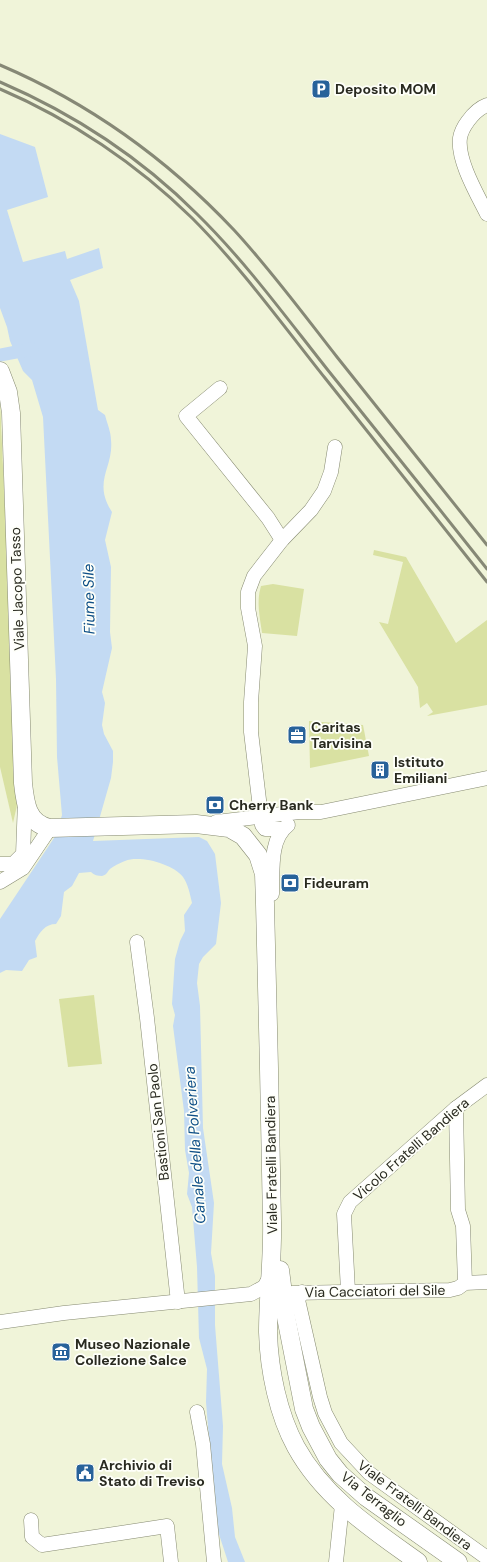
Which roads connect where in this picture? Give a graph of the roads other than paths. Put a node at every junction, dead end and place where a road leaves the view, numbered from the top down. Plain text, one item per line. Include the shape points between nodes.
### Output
1 (485, 106) edge
2 (487, 214) edge
3 (1, 375) edge
4 (220, 388) dead end
5 (335, 447) dead end
6 (282, 540) junction
7 (487, 778) edge
8 (25, 801) junction
9 (272, 823) junction
10 (196, 824) junction
11 (50, 828) junction
12 (0, 864) edge
13 (0, 882) edge
14 (137, 942) dead end
15 (267, 962) junction
16 (487, 1085) edge
17 (456, 1108) junction
18 (272, 1240) junction
19 (272, 1273) junction
20 (487, 1282) edge
21 (465, 1283) junction
22 (348, 1291) junction
23 (302, 1292) junction
24 (284, 1299) junction
25 (181, 1301) junction
26 (0, 1322) edge
27 (288, 1326) junction
28 (308, 1343) junction
29 (197, 1412) dead end
30 (342, 1505) junction
31 (31, 1520) dead end
32 (487, 1558) edge
33 (171, 1562) edge
34 (214, 1562) edge
35 (336, 1562) edge
36 (418, 1562) edge
37 (458, 1562) edge

1 - 2 street via 471,117 460,138 470,179
3 - 8 main road, Viale Jacopo Tasso via 8,392 11,413
4 - 6 street via 186,416 268,518
5 - 6 street via 331,472 324,491 311,510
6 - 9 street via 254,576 248,592 248,608 255,646 251,732
7 - 9 street via 321,812 299,812
8 - 11 main road, Viale Jacopo Tasso via 33,819
8 - 12 street, Viale Jacopo Tasso via 24,848 20,858 13,864
9 - 10 street
9 - 15 street via 275,846
10 - 11 main road, Viale Fratelli Bandiera
10 - 15 main road, Viale Fratelli Bandiera via 229,828 243,836 258,855 262,864 264,884
11 - 13 street via 23,868
14 - 25 street, Bastioni San Paolo
15 - 18 main road, Viale Fratelli Bandiera
16 - 17 street, Vicolo Fratelli Bandiera
17 - 21 street, Via Cacciatori del Sile via 458,1210 463,1226
17 - 22 street, Vicolo Fratelli Bandiera via 350,1202 344,1214
18 - 19 main road, Viale Fratelli Bandiera
18 - 24 main road, Via Terraglio via 281,1274
19 - 25 street via 264,1287 256,1293
19 - 30 main road, Viale Fratelli Bandiera via 269,1348 283,1415 305,1462
20 - 21 street, Via Cacciatori del Sile
21 - 22 street, Via Cacciatori del Sile via 450,1290
22 - 23 street, Via Cacciatori del Sile
23 - 24 street, Via Cacciatori del Sile via 290,1294
23 - 28 street, Viale Fratelli Bandiera via 298,1300
24 - 27 main road, Via Terraglio
25 - 26 street
27 - 28 street
27 - 37 main road, Via Terraglio via 304,1409 328,1459 340,1474 366,1497
28 - 32 street, Viale Fratelli Bandiera via 325,1413 341,1443 368,1473
29 - 34 street via 203,1444
30 - 35 street
30 - 36 main road, Viale Fratelli Bandiera
31 - 33 street via 32,1537 42,1545 167,1526

